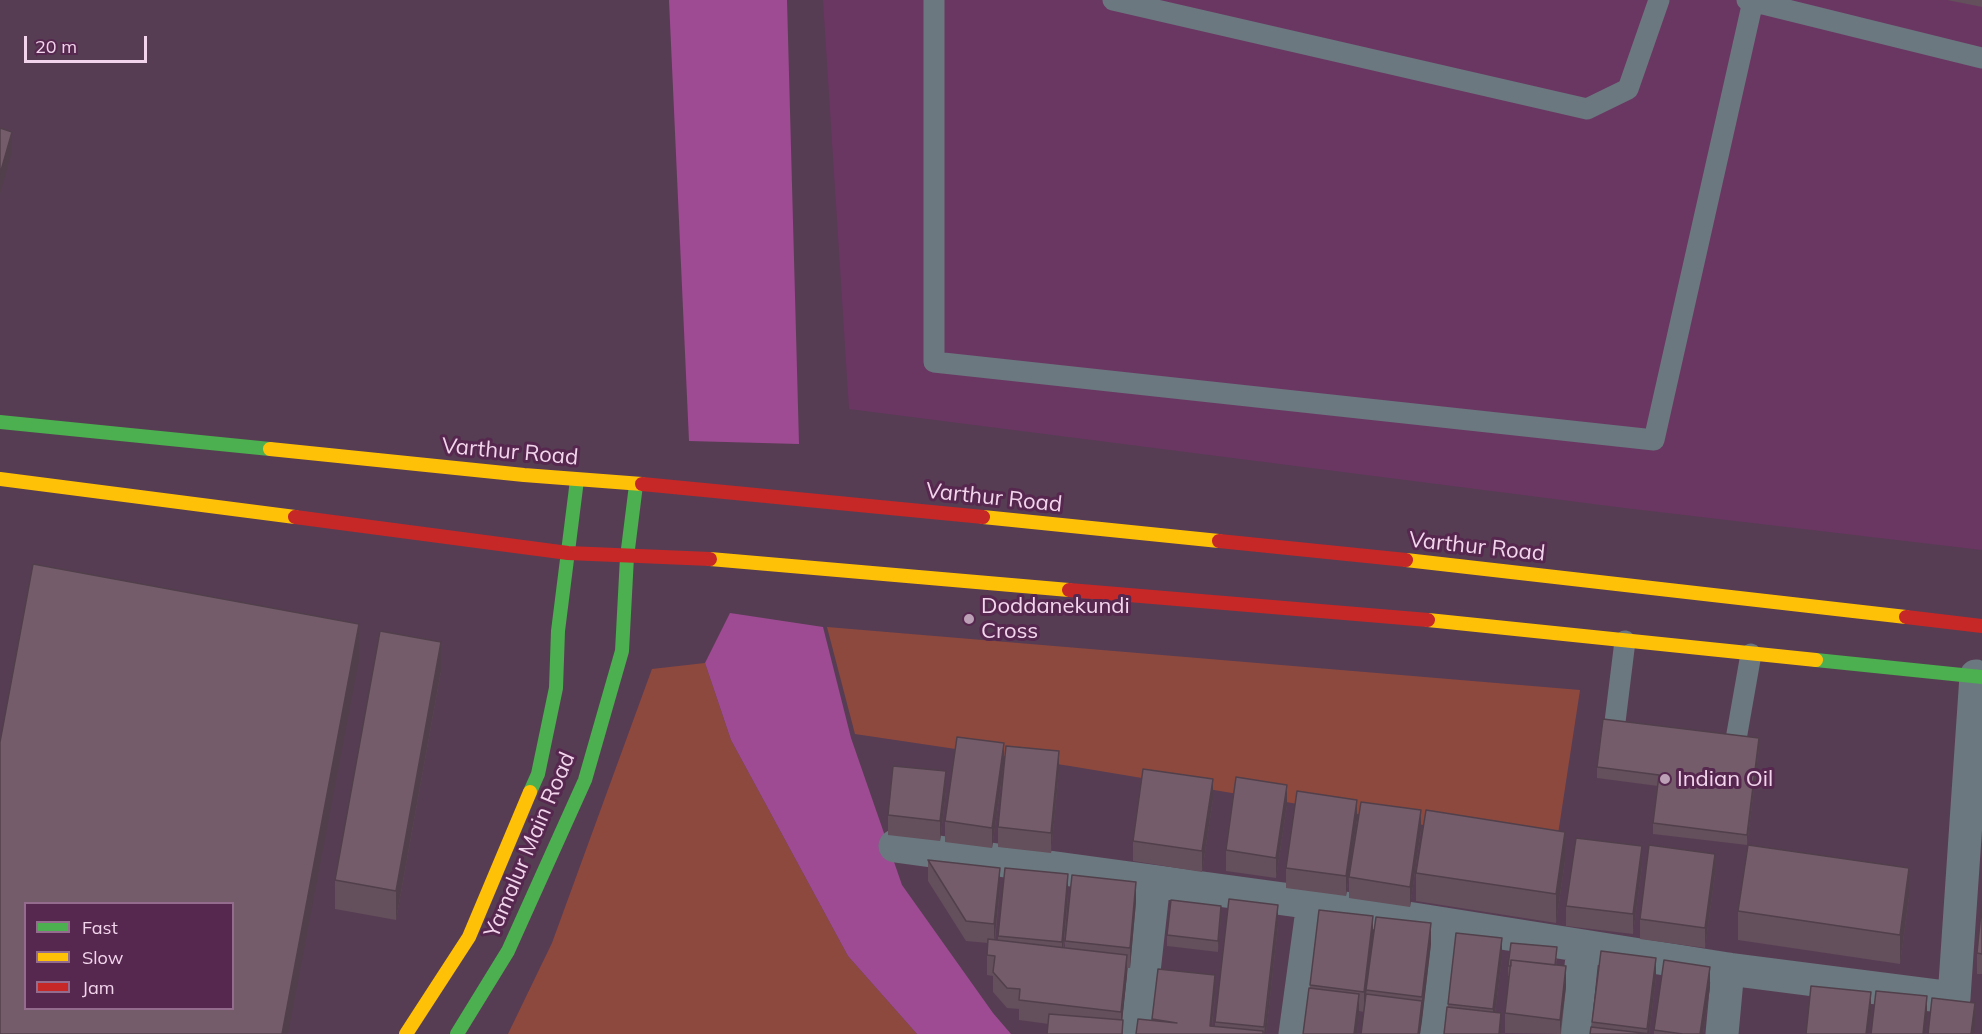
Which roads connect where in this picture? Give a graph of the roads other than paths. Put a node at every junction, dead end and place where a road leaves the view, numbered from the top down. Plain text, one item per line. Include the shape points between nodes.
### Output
1 (934, 0) edge
2 (1113, 0) edge
3 (1659, 0) edge
4 (1750, 1) edge
5 (1174, 7) edge
6 (1815, 8) edge
7 (1982, 58) edge
8 (0, 422) edge
9 (0, 478) edge
10 (577, 480) junction
11 (636, 485) junction
12 (568, 553) junction
13 (627, 557) junction
14 (1982, 626) edge
15 (1624, 641) junction
16 (1751, 654) junction
17 (1979, 676) edge
18 (1634, 749) edge
19 (1711, 759) edge
20 (895, 846) dead end
21 (1154, 882) junction
22 (1312, 903) junction
23 (1445, 924) junction
24 (1582, 947) junction
25 (1728, 969) junction
26 (406, 1034) edge
27 (457, 1034) edge
28 (1137, 1034) edge
29 (1295, 1034) edge
30 (1433, 1034) edge
31 (1574, 1034) edge
32 (1722, 1034) edge

1 - 4 lane via 934,362 1654,440
2 - 5 lane
3 - 5 lane via 1628,89 1587,109
4 - 6 lane
6 - 7 lane
8 - 10 main road, Varthur Road
9 - 12 main road
10 - 11 main road, Varthur Road
10 - 12 main road, Yamalur Main Road
11 - 13 main road, Yamalur Main Road
11 - 14 main road, Varthur Road via 1463,567
12 - 13 main road
12 - 26 main road, Yamalur Main Road via 558,631 556,688 538,774 469,937
13 - 15 main road via 704,559
13 - 27 main road, Yamalur Main Road via 622,651 585,780 508,951
15 - 16 main road
15 - 18 lane via 1612,746
16 - 17 main road
16 - 19 lane via 1733,762
17 - 25 street via 1954,998
20 - 21 street
21 - 22 street
21 - 28 street
22 - 23 street
22 - 29 street
23 - 24 street
23 - 30 street
24 - 25 street
24 - 31 street
25 - 32 street

